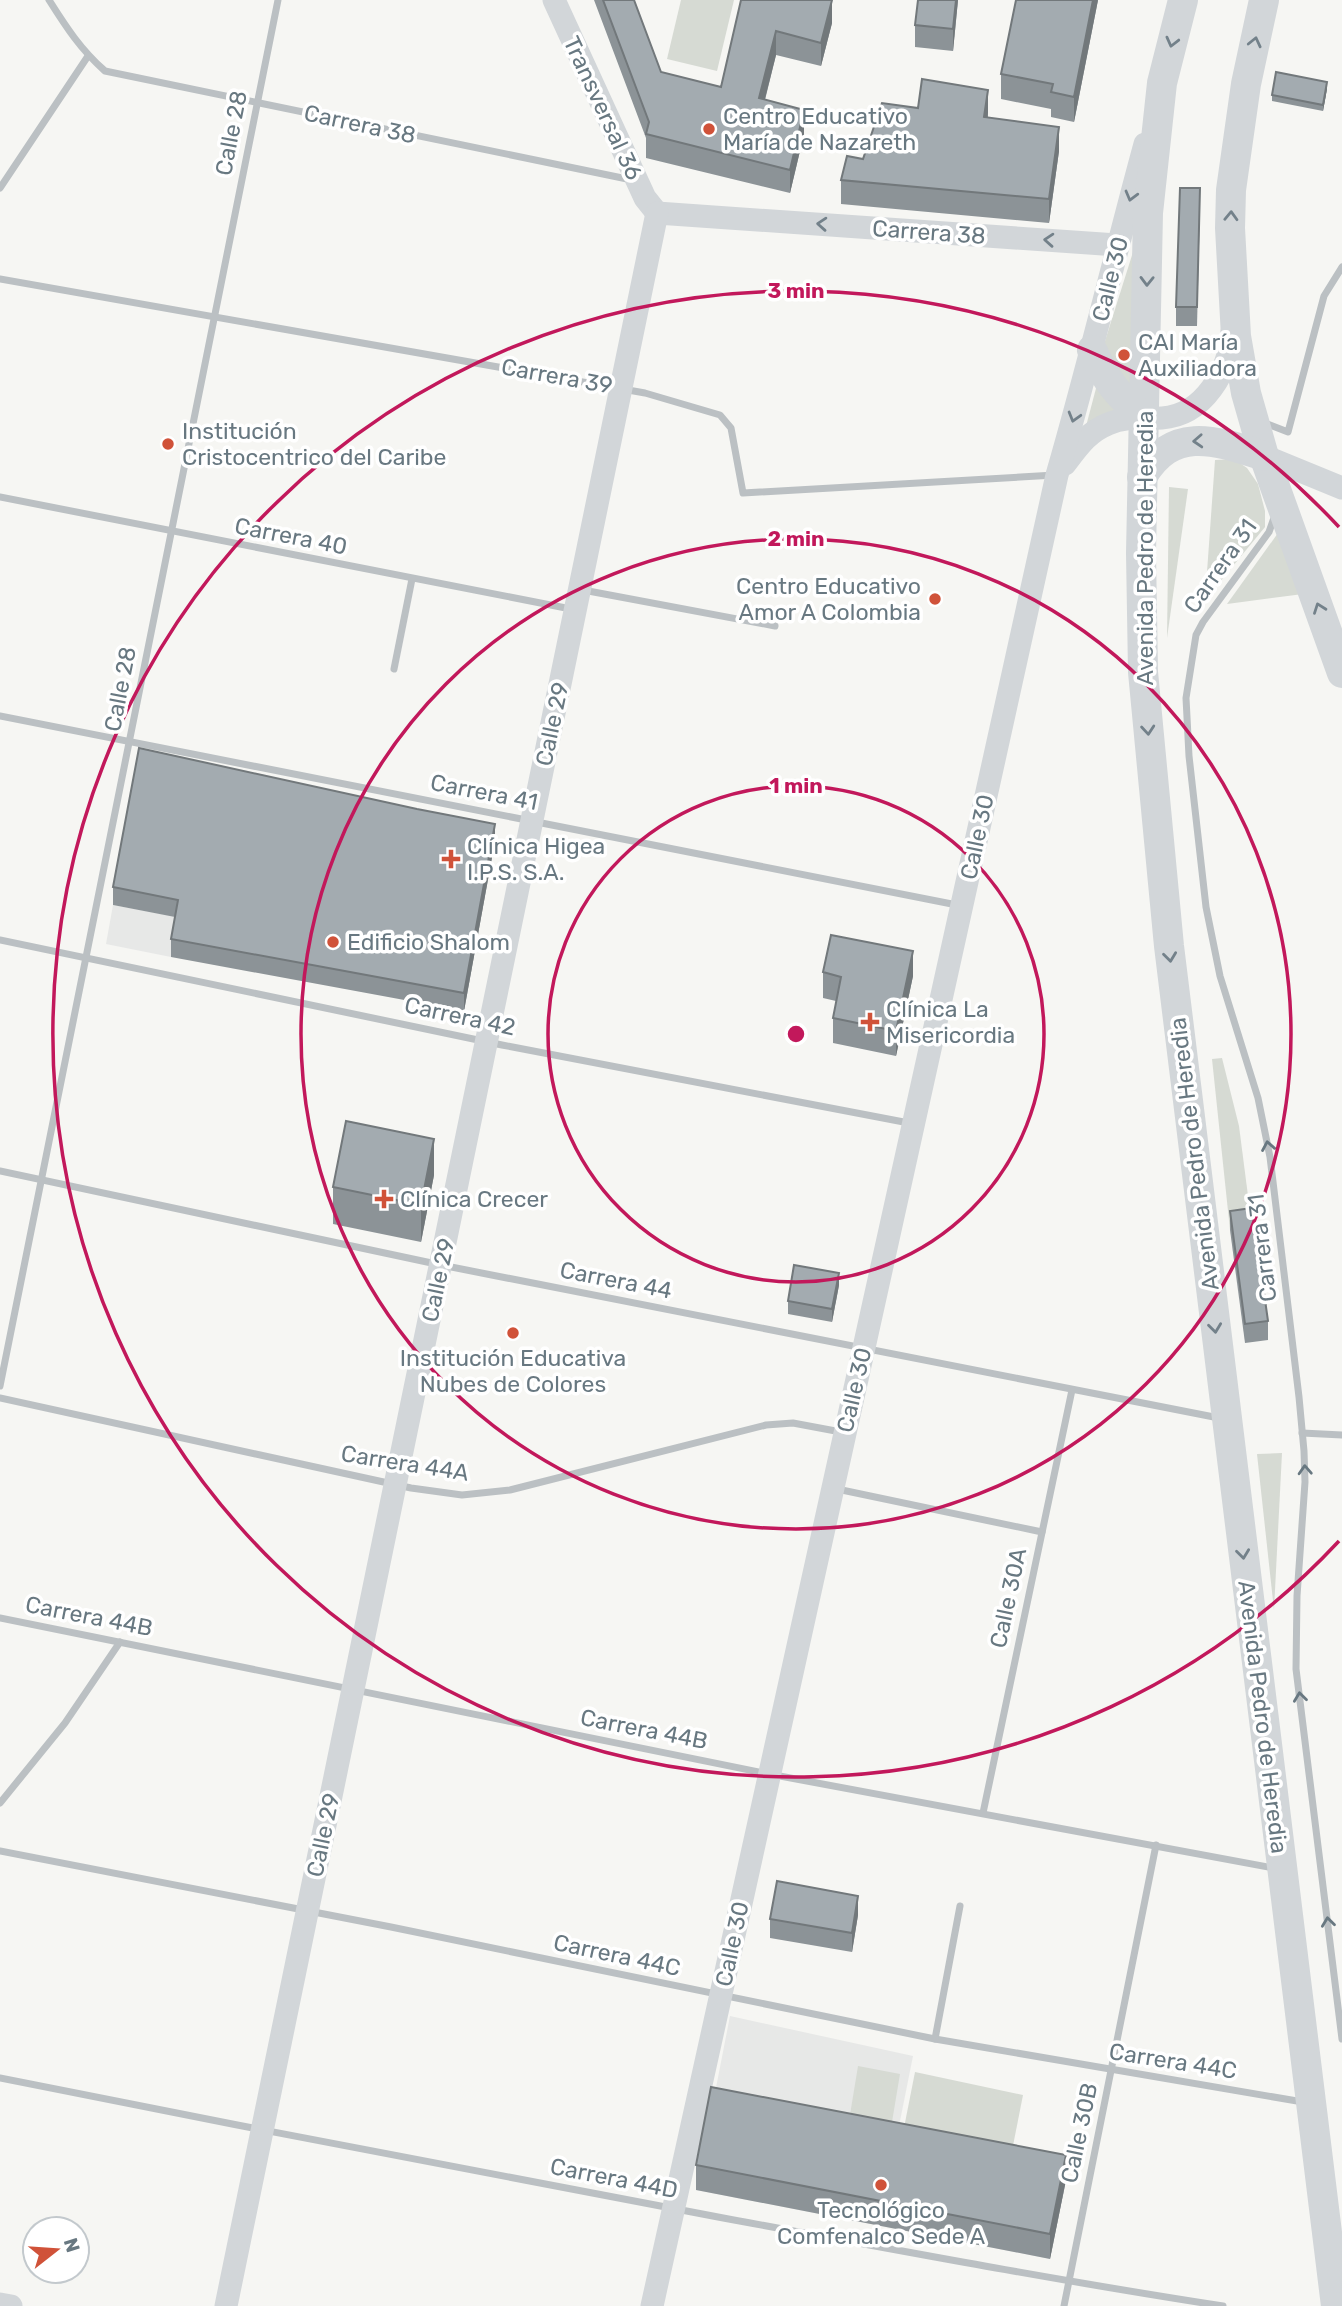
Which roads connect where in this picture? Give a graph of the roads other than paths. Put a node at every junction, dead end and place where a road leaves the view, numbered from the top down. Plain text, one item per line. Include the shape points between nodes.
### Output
1 (49, 0) edge
2 (278, 0) edge
3 (554, 0) edge
4 (1183, 0) edge
5 (1264, 0) edge
6 (88, 56) junction
7 (1162, 83) junction
8 (257, 103) junction
9 (637, 181) junction
10 (0, 188) edge
11 (657, 213) junction
12 (1117, 245) junction
13 (1342, 267) edge
14 (0, 279) edge
15 (1233, 285) junction
16 (215, 316) junction
17 (1092, 350) junction
18 (621, 388) junction
19 (1145, 417) junction
20 (1253, 419) junction
21 (1264, 456) junction
22 (1057, 475) junction
23 (1142, 477) junction
24 (1275, 485) junction
25 (1342, 488) edge
26 (0, 497) edge
27 (171, 532) junction
28 (412, 579) junction
29 (578, 599) junction
30 (775, 626) dead end
31 (394, 669) dead end
32 (1342, 673) edge
33 (0, 716) edge
34 (129, 743) junction
35 (532, 821) junction
36 (961, 906) junction
37 (0, 940) edge
38 (86, 958) junction
39 (486, 1041) junction
40 (913, 1124) junction
41 (0, 1171) edge
42 (41, 1180) junction
43 (441, 1265) junction
44 (864, 1348) junction
45 (0, 1385) edge
46 (1072, 1390) junction
47 (0, 1398) edge
48 (1227, 1420) junction
49 (845, 1433) junction
50 (1302, 1433) junction
51 (1342, 1435) edge
52 (395, 1484) junction
53 (833, 1488) junction
54 (1042, 1532) junction
55 (0, 1618) edge
56 (120, 1642) junction
57 (353, 1689) junction
58 (769, 1774) junction
59 (0, 1803) edge
60 (983, 1813) junction
61 (1156, 1845) junction
62 (0, 1851) edge
63 (1283, 1869) junction
64 (960, 1906) dead end
65 (307, 1912) junction
66 (720, 1997) junction
67 (935, 2039) junction
68 (1342, 2039) edge
69 (1111, 2071) junction
70 (0, 2078) edge
71 (1311, 2103) junction
72 (262, 2131) junction
73 (674, 2209) junction
74 (1067, 2282) junction
75 (0, 2304) edge
76 (11, 2306) edge
77 (226, 2306) edge
78 (652, 2306) edge
79 (1063, 2306) edge
80 (1223, 2306) edge
81 (1336, 2306) edge

1 - 6 street
2 - 8 street, Calle 28
3 - 9 street, Transversal 36
4 -> 7 highway, Avenida Pedro de Heredia
15 -> 5 highway via 1230,228 1236,150
6 - 8 street, Carrera 38 via 105,71
6 - 10 street
7 -> 12 street, Calle 30
7 -> 19 highway, Avenida Pedro de Heredia via 1148,213
8 - 9 street, Carrera 38
8 - 16 street, Calle 28
9 - 11 street, Transversal 36
12 -> 11 street, Carrera 38
11 - 18 street, Calle 29
12 - 17 street, Calle 30
13 - 20 street via 1324,296 1288,432
14 - 16 street, Carrera 39
15 - 19 street, Calle 30 via 1231,341 1223,369 1209,393 1203,401 1174,415
15 - 20 highway via 1238,348
16 - 18 street, Carrera 39
16 - 27 street, Calle 28
17 - 19 highway via 1118,395
17 -> 22 street, Calle 30
18 - 22 street, Carrera 39 via 720,415 731,428 743,493
18 - 29 street, Calle 29
19 - 22 street, Calle 30 via 1118,421 1093,432 1079,443
19 - 23 highway, Avenida Pedro de Heredia
20 - 21 highway
21 -> 23 highway via 1213,441 1191,441 1163,452
21 - 24 highway
21 - 25 street
22 - 36 street, Calle 30
23 -> 48 highway, Avenida Pedro de Heredia via 1142,626 1154,797
32 -> 24 highway
50 -> 24 street, Carrera 31 via 1266,1132 1220,976 1206,906 1186,698 1196,635 1272,525
26 - 27 street, Carrera 40
27 - 28 street, Carrera 40
27 - 34 street, Calle 28
28 - 29 street, Carrera 40
28 - 31 street
29 - 30 street, Carrera 40
29 - 35 street, Calle 29
33 - 34 street, Carrera 41
34 - 35 street, Carrera 41
34 - 38 street, Calle 28
35 - 36 street, Carrera 41
35 - 39 street, Calle 29
36 - 40 street, Calle 30
37 - 38 street, Carrera 42
38 - 39 street, Carrera 42
38 - 42 street, Calle 28
39 - 40 street, Carrera 42
39 - 43 street, Calle 29
40 - 44 street, Calle 30
41 - 42 street, Carrera 44
42 - 43 street, Carrera 44
42 - 45 street, Calle 28
43 - 44 street, Carrera 44
43 - 52 street, Calle 29
44 - 46 street, Carrera 44
44 - 49 street, Calle 30
46 - 48 street, Carrera 44
46 - 54 street, Calle 30A
47 - 52 street, Carrera 44A
48 -> 63 highway, Avenida Pedro de Heredia
49 - 52 street, Carrera 44A via 793,1423 766,1425 491,1493 461,1495
49 - 53 street, Calle 30
50 - 51 street
68 -> 50 street, Carrera 31 via 1296,1669 1305,1482
52 - 57 street, Calle 29
53 - 54 street
53 - 58 street, Calle 30
54 - 60 street, Calle 30A
55 - 56 street, Carrera 44B
56 - 57 street, Carrera 44B
56 - 59 street via 65,1723
57 - 58 street, Carrera 44B
57 - 65 street, Calle 29
58 - 60 street, Carrera 44B
58 - 66 street, Calle 30
60 - 61 street, Carrera 44B
61 - 63 street, Carrera 44B
61 - 69 street, Calle 30B
62 - 65 street, Carrera 44C
63 - 71 highway, Avenida Pedro de Heredia
64 - 67 street
65 - 66 street, Carrera 44C
65 - 72 street, Calle 29
66 - 67 street, Carrera 44C
66 - 73 street, Calle 30
67 - 69 street, Carrera 44C
69 - 71 street, Carrera 44C
69 - 74 street, Calle 30B
70 - 72 street, Carrera 44D
71 - 81 highway, Avenida Pedro de Heredia
72 - 73 street, Carrera 44D
72 - 77 street, Calle 29
73 - 74 street, Carrera 44D
73 - 78 street, Calle 30
74 - 79 street, Calle 30B
74 - 80 street, Carrera 44D
75 - 76 street

